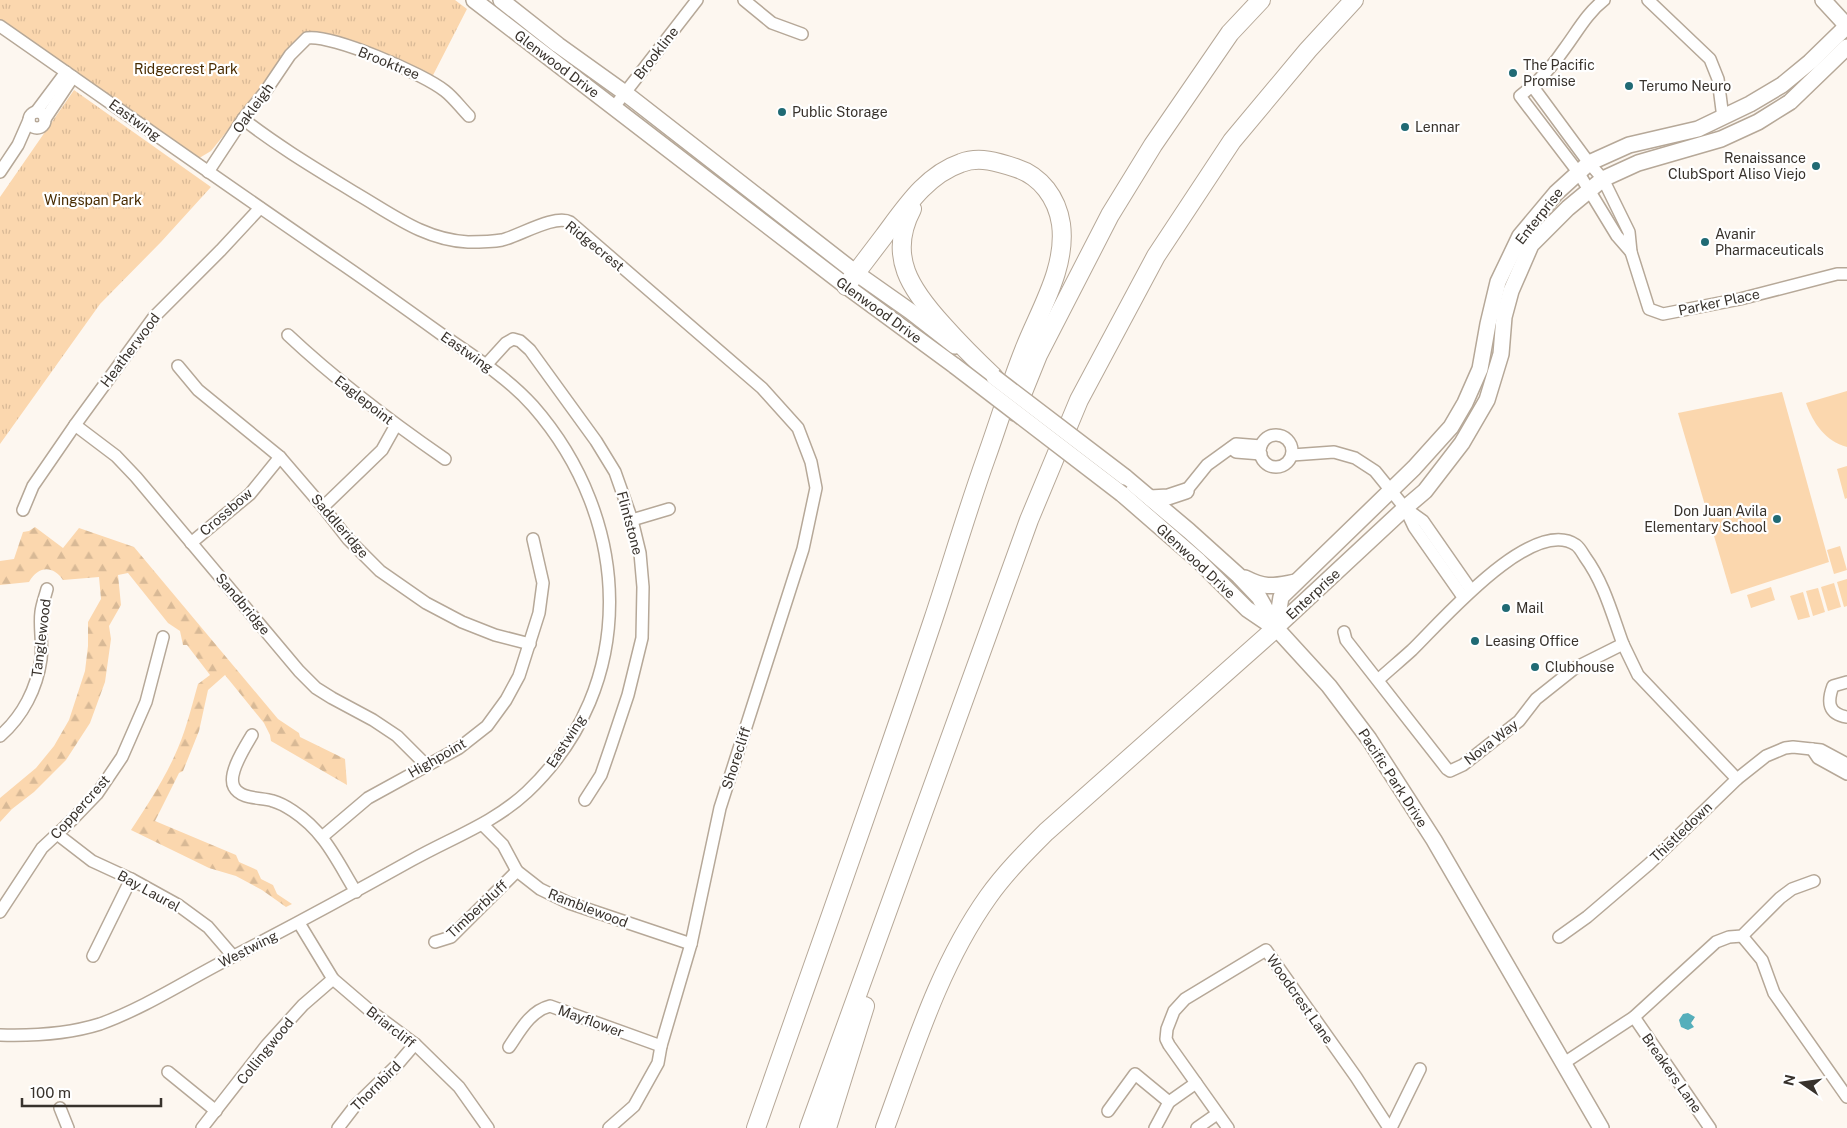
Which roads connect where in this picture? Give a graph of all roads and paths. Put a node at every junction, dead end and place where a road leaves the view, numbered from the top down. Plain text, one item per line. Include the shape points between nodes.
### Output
1 (474, 0) edge
2 (501, 0) edge
3 (697, 0) edge
4 (744, 0) edge
5 (1261, 0) edge
6 (1354, 0) edge
7 (1604, 0) edge
8 (1648, 0) edge
9 (1823, 0) edge
10 (0, 26) edge
11 (1847, 26) edge
12 (802, 34) dead end
13 (299, 45) joint
14 (1847, 48) edge
15 (70, 75) junction
16 (1533, 86) junction
17 (625, 93) junction
18 (614, 107) junction
19 (469, 116) dead end
20 (1723, 118) junction
21 (243, 119) junction
22 (1583, 167) junction
23 (0, 172) edge
24 (208, 172) junction
25 (932, 179) junction
26 (1603, 180) junction
27 (1590, 190) junction
28 (260, 208) junction
29 (1631, 252) junction
30 (1847, 274) edge
31 (851, 280) junction
32 (288, 335) dead end
33 (961, 349) junction
34 (486, 365) junction
35 (178, 366) dead end
36 (994, 377) joint
37 (762, 388) joint
38 (75, 425) junction
39 (396, 425) junction
40 (1261, 450) junction
41 (1292, 455) junction
42 (280, 457) junction
43 (445, 459) dead end
44 (1391, 490) junction
45 (1186, 491) junction
46 (1150, 498) junction
47 (323, 507) junction
48 (1405, 508) junction
49 (669, 509) dead end
50 (23, 510) dead end
51 (632, 520) junction
52 (1181, 524) junction
53 (533, 539) dead end
54 (191, 543) junction
55 (1239, 576) junction
56 (1296, 582) junction
57 (47, 589) dead end
58 (1467, 594) junction
59 (933, 620) junction
60 (1276, 628) junction
61 (1344, 632) dead end
62 (163, 637) dead end
63 (530, 644) junction
64 (1623, 644) junction
65 (1378, 680) junction
66 (1847, 682) edge
67 (1847, 717) edge
68 (252, 735) dead end
69 (0, 736) edge
70 (1812, 749) junction
71 (945, 751) junction
72 (1847, 764) edge
73 (426, 765) junction
74 (1847, 774) edge
75 (1737, 779) junction
76 (585, 800) dead end
77 (483, 825) junction
78 (57, 834) junction
79 (322, 837) junction
80 (517, 871) junction
81 (131, 879) junction
82 (1814, 881) dead end
83 (356, 892) junction
84 (0, 912) edge
85 (298, 923) junction
86 (1742, 936) junction
87 (1559, 937) dead end
88 (435, 942) dead end
89 (691, 944) junction
90 (93, 956) dead end
91 (233, 956) junction
92 (333, 979) junction
93 (1634, 1017) junction
94 (0, 1035) edge
95 (415, 1044) junction
96 (661, 1046) junction
97 (509, 1047) dead end
98 (1564, 1063) junction
99 (1420, 1069) dead end
100 (168, 1072) dead end
101 (1196, 1083) junction
102 (1847, 1097) edge
103 (1169, 1102) junction
104 (60, 1108) dead end
105 (216, 1111) junction
106 (1108, 1111) dead end
107 (1217, 1114) junction
108 (68, 1128) edge
109 (202, 1128) edge
110 (338, 1128) edge
111 (488, 1128) edge
112 (609, 1128) edge
113 (756, 1128) edge
114 (809, 1128) edge
115 (827, 1128) edge
116 (885, 1128) edge
117 (1154, 1128) edge
118 (1197, 1128) edge
119 (1228, 1128) edge
120 (1390, 1128) edge
121 (1601, 1128) edge
122 (1710, 1128) edge

1 - 18 main road, Glenwood Drive
2 - 17 main road, Glenwood Drive
3 - 17 street, Brookline
4 - 12 street via 772,23
5 - 59 highway via 1230,34 1153,145 1077,276 1038,355
6 - 71 highway via 1232,141 1156,256 1079,400 1046,477
7 - 16 street
8 - 20 street via 1710,60 1718,79
9 - 11 main road
10 - 15 street, Eastwing
11 - 20 main road, Enterprise via 1782,85
13 - 19 street, Brooktree via 307,38 315,37 409,69 445,91
13 - 21 street, Oakleigh
14 - 26 main road, Enterprise via 1790,102 1758,122 1721,139 1638,164
15 - 23 street
15 - 24 street, Eastwing
16 - 22 street, Parker Place
16 - 22 street, Parker Place via 1520,96
17 - 18 street, Brookline
17 - 31 main road, Glenwood Drive
18 - 31 main road, Glenwood Drive
20 - 22 main road, Enterprise via 1698,129 1629,145
21 - 24 street, Oakleigh
21 - 37 street, Ridgecrest via 294,156 403,222 434,236 468,242 492,241 516,236 560,219 570,222
22 - 26 street, Parker Place
22 - 27 street, Parker Place
22 - 44 main road, Enterprise via 1520,236 1506,263 1498,282 1480,369 1451,427
24 - 28 street, Eastwing
25 - 31 highway via 916,193
25 - 33 highway via 905,224 902,258 908,278 922,302
25 - 59 highway via 962,162 981,160 1022,170 1038,179 1051,195 1061,222 1062,240 1058,265 1018,367
26 - 27 main road, Enterprise
26 - 29 street, Parker Place via 1628,232
27 - 29 street, Parker Place via 1617,236
27 - 48 main road, Enterprise via 1531,245 1511,291 1504,318 1501,354 1487,400 1462,443 1425,492
28 - 34 street, Eastwing
28 - 38 street, Heatherwood via 154,318
29 - 30 street, Parker Place via 1649,309 1662,314
31 - 33 main road, Glenwood Drive via 910,311
31 - 60 main road, Glenwood Drive, bridge via 955,366 1122,494 1199,560 1247,609
32 - 39 street, Eaglepoint
33 - 36 highway
34 - 51 street, Flintstone via 513,339 530,350 596,440 615,472
34 - 77 street, Eastwing via 532,405 563,445 580,476 601,532 607,564 610,622 606,651 594,692 576,731 549,769 519,798
35 - 42 street, Saddleridge via 198,390
36 - 46 main road, Pacific Park Drive, bridge
37 - 89 street, Shorecliff via 798,428 811,462 816,488 803,549 720,808
38 - 50 street, Heatherwood via 33,486
38 - 54 street, Sandbridge via 116,456
39 - 43 street, Eaglepoint
39 - 47 street via 382,450
40 - 41 street via 1267,465 1276,468 1284,465
40 - 41 street via 1269,437 1282,436 1289,442
40 - 45 street via 1236,452 1231,448 1207,465
41 - 44 street via 1334,452 1356,458 1374,471
42 - 47 street, Saddleridge
42 - 54 street, Crossbow via 250,494
44 - 48 street
44 - 56 main road, Enterprise
45 - 46 main road
45 - 52 main road
46 - 52 main road, Pacific Park Drive
47 - 63 street, Saddleridge via 348,539 380,571 407,591 462,622
48 - 58 street via 1423,522
48 - 60 main road, Enterprise
49 - 51 street
51 - 76 street, Flintstone via 640,553 642,638 628,695 601,775
52 - 55 main road, Pacific Park Drive
53 - 63 street, Highpoint via 543,583
54 - 73 street, Sandbridge via 316,688 397,736
55 - 56 main road via 1261,586
55 - 60 main road, Pacific Park Drive via 1259,597
56 - 60 main road, Enterprise via 1281,597
57 - 69 street, Tanglewood via 41,612 41,658 35,684 26,706
58 - 64 street via 1502,564 1530,548 1554,540 1566,541 1577,546 1593,568
58 - 65 street
59 - 113 highway
60 - 98 main road, Pacific Park Drive via 1329,686 1369,739 1434,840
60 - 116 highway via 1046,832 989,896 962,938 939,984
61 - 65 street, Nova Way via 1346,640
62 - 78 street, Coppercrest via 146,702 122,757 96,794
63 - 73 street, Highpoint via 519,676 487,726 459,748
64 - 65 street, Nova Way via 1575,668 1536,699 1519,721 1463,765 1450,771
64 - 75 street via 1638,675
66 - 67 street via 1833,686 1828,703 1834,712
68 - 79 street via 234,771 235,788 245,796 274,801 293,811
70 - 72 street, Thistledown via 1821,750
70 - 74 street via 1818,758
70 - 75 street, Thistledown via 1785,748 1766,756
71 - 114 highway
71 - 115 highway
73 - 79 street, Highpoint via 368,798
75 - 87 street, Thistledown via 1649,864
77 - 80 street, Ramblewood via 503,845
77 - 83 street, Westwing via 451,839
78 - 81 street, Bay Laurel via 92,861
78 - 84 street, Coppercrest via 42,848
79 - 83 street
80 - 88 street, Timberbluff via 451,937
80 - 89 street, Ramblewood via 540,889 569,903
81 - 90 street
81 - 91 street, Bay Laurel via 178,905 208,927
82 - 86 street via 1792,889 1780,898
83 - 85 street, Westwing
85 - 91 street, Westwing
85 - 92 street, Briarcliff
86 - 93 street via 1716,942
86 - 102 street via 1762,960 1774,993
89 - 96 street, Shorecliff
91 - 94 street, Westwing via 148,1002 98,1024 51,1034
92 - 95 street, Briarcliff
92 - 105 street, Collingwood via 303,1005 272,1039
93 - 98 street
93 - 122 street, Breakers Lane
95 - 110 street, Thornbird
95 - 111 street, Briarcliff via 458,1087
96 - 97 street, Mayflower via 550,1006 540,1008 532,1015
96 - 112 street, Shorecliff via 658,1063 634,1106
98 - 121 main road, Pacific Park Drive
99 - 120 street, Woodcrest Lane
100 - 105 street
101 - 103 street
101 - 107 street, Woodcrest Lane
101 - 120 street, Woodcrest Lane via 1166,1039 1174,1011 1186,998 1266,950
103 - 106 street via 1135,1074
103 - 117 street
104 - 108 street
105 - 109 street, Collingwood
107 - 118 street
107 - 119 street, Woodcrest Lane

